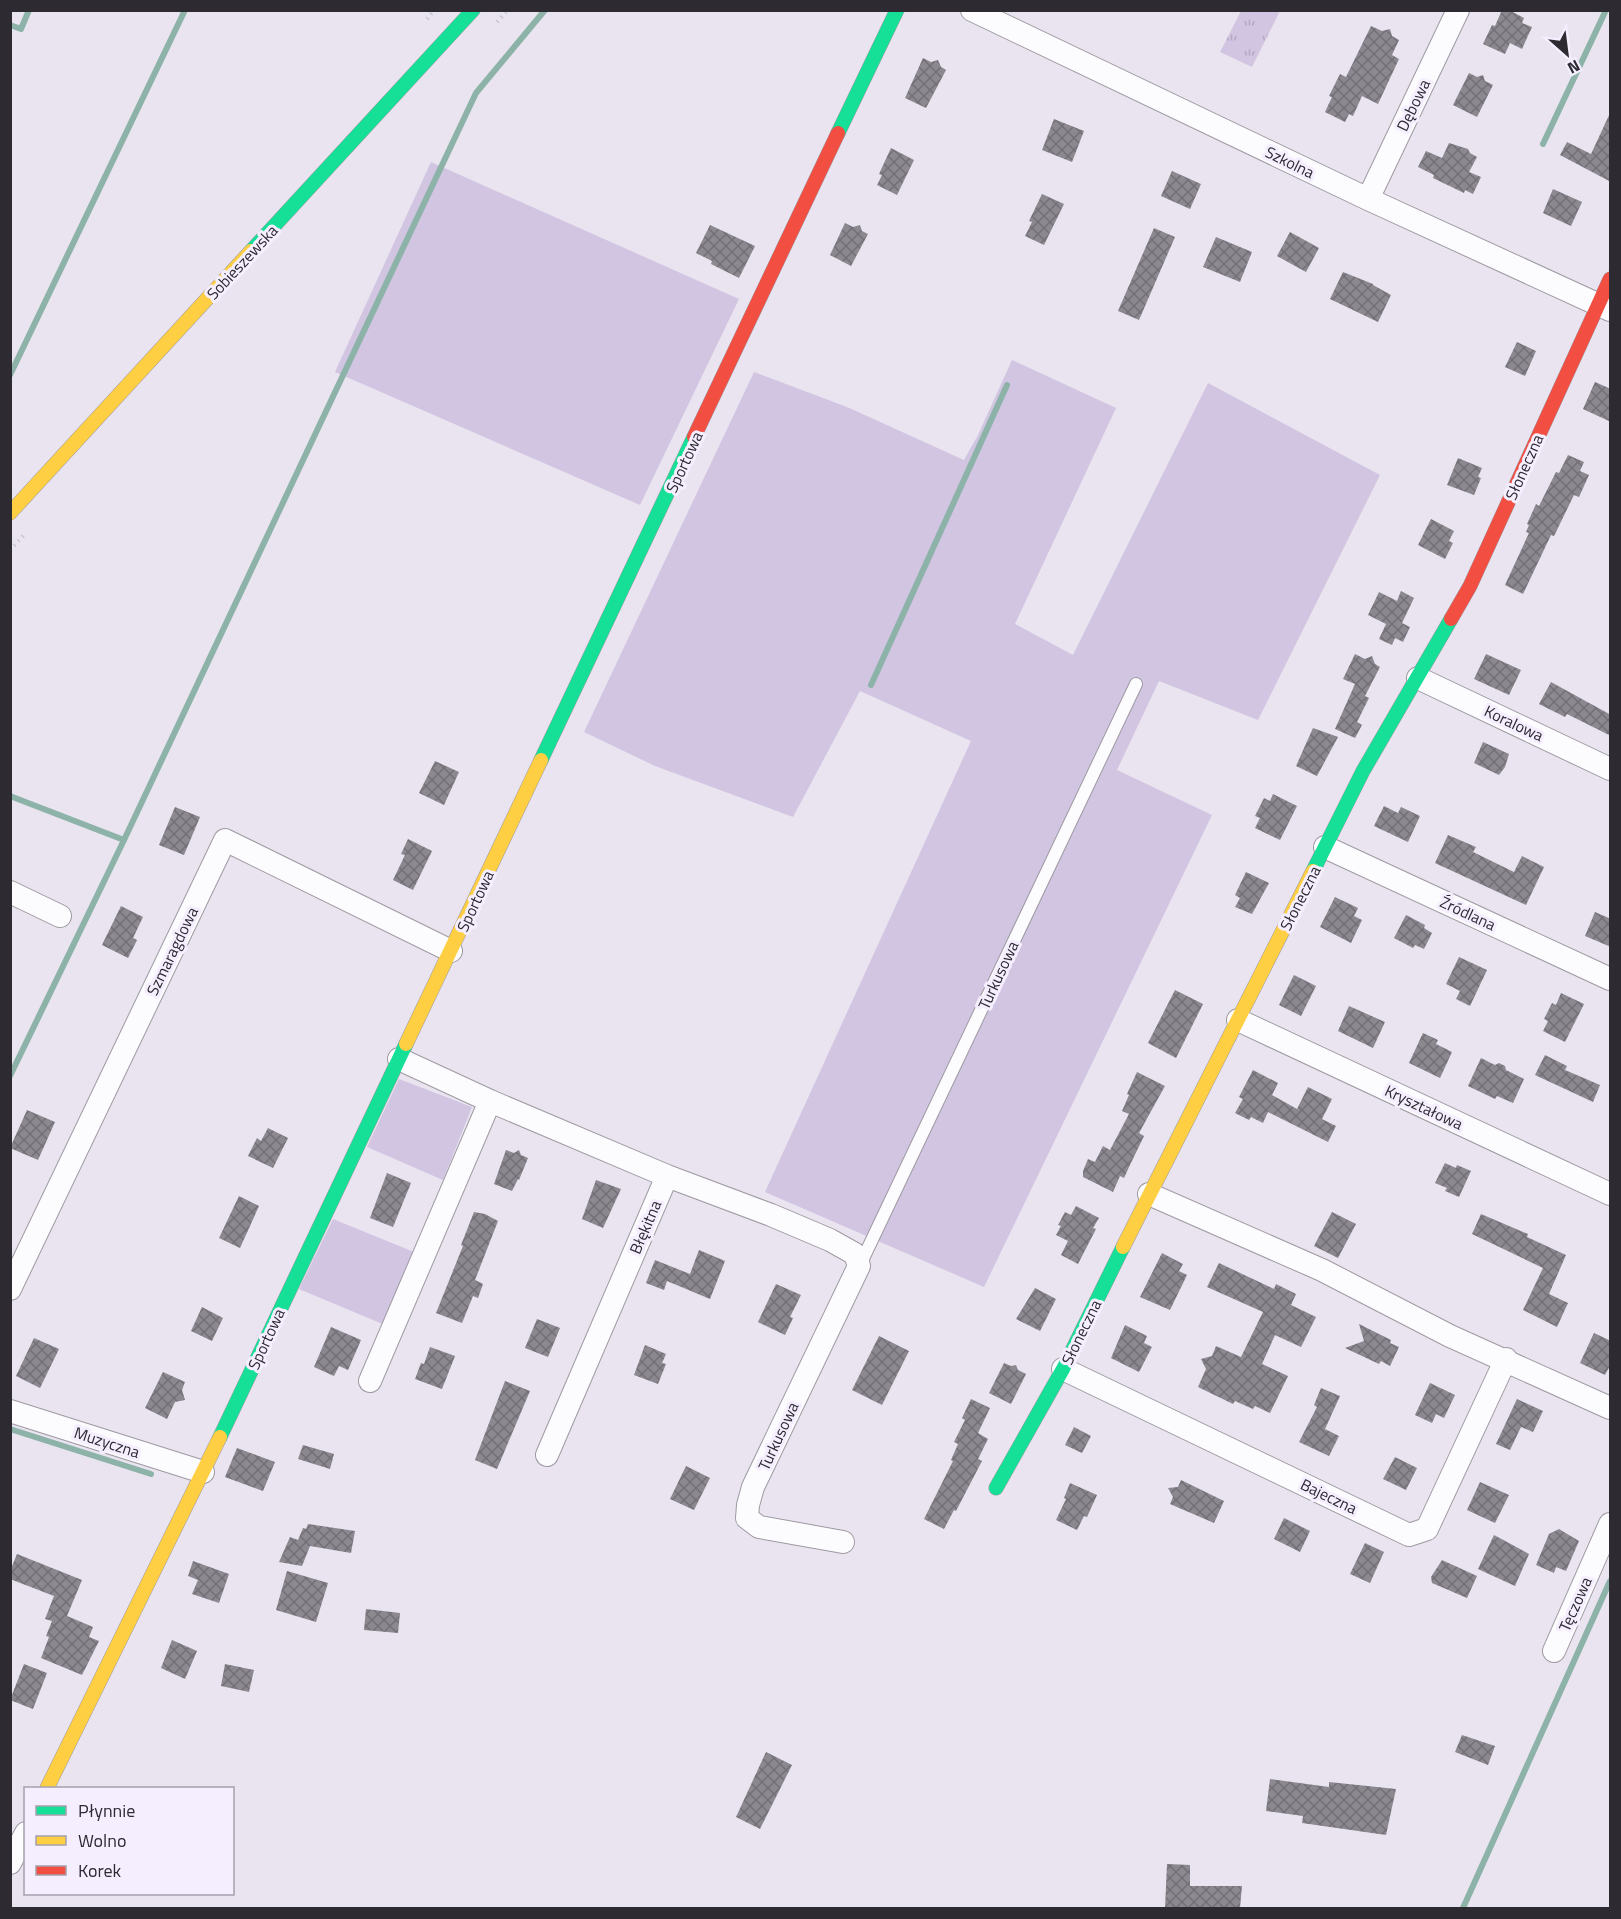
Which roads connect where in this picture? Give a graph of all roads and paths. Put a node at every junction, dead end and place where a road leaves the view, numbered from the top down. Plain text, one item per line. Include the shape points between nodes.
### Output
1 (473, 10) edge
2 (897, 10) edge
3 (972, 10) edge
4 (1458, 10) edge
5 (1368, 200) junction
6 (1611, 279) edge
7 (1604, 308) edge
8 (10, 513) edge
9 (1418, 678) junction
10 (1136, 684) dead end
11 (1611, 769) edge
12 (1325, 847) junction
13 (10, 892) edge
14 (60, 916) dead end
15 (451, 951) junction
16 (1611, 979) edge
17 (1238, 1020) junction
18 (399, 1059) junction
19 (490, 1101) junction
20 (667, 1176) junction
21 (1149, 1194) junction
22 (1611, 1194) edge
23 (859, 1266) junction
24 (10, 1288) edge
25 (1506, 1359) junction
26 (1063, 1369) junction
27 (370, 1381) dead end
28 (1611, 1408) edge
29 (10, 1411) edge
30 (547, 1455) dead end
31 (203, 1472) junction
32 (996, 1488) dead end
33 (1611, 1524) edge
34 (843, 1542) dead end
35 (1554, 1651) dead end
36 (47, 1787) edge
37 (24, 1837) edge
38 (10, 1863) edge

1 - 8 street, Sobieszewska
2 - 15 street, Sportowa
3 - 5 street, Szkolna
4 - 5 street, Dębowa
5 - 7 street, Szkolna
6 - 7 street, Słoneczna
7 - 9 street, Słoneczna via 1470,586
9 - 11 street, Koralowa
9 - 12 street, Słoneczna via 1363,771
10 - 23 lane, Turkusowa
12 - 16 street, Źródlana
12 - 17 street, Słoneczna
13 - 14 street
15 - 18 street, Sportowa
15 - 24 street, Szmaragdowa via 225,840
17 - 21 street, Słoneczna
17 - 22 street, Kryształowa
18 - 19 street
18 - 31 street, Sportowa
19 - 20 street
19 - 27 street
20 - 23 street via 830,1240 855,1254
20 - 30 street, Błękitna
21 - 25 street via 1322,1270 1450,1336
21 - 26 street, Słoneczna
23 - 34 street, Turkusowa via 753,1487 747,1518 759,1527
25 - 26 street, Bajeczna via 1427,1529 1409,1535
25 - 28 street
26 - 32 street, Słoneczna
29 - 31 street, Muzyczna
31 - 36 street, Sportowa
33 - 35 street, Tęczowa
37 - 38 street

